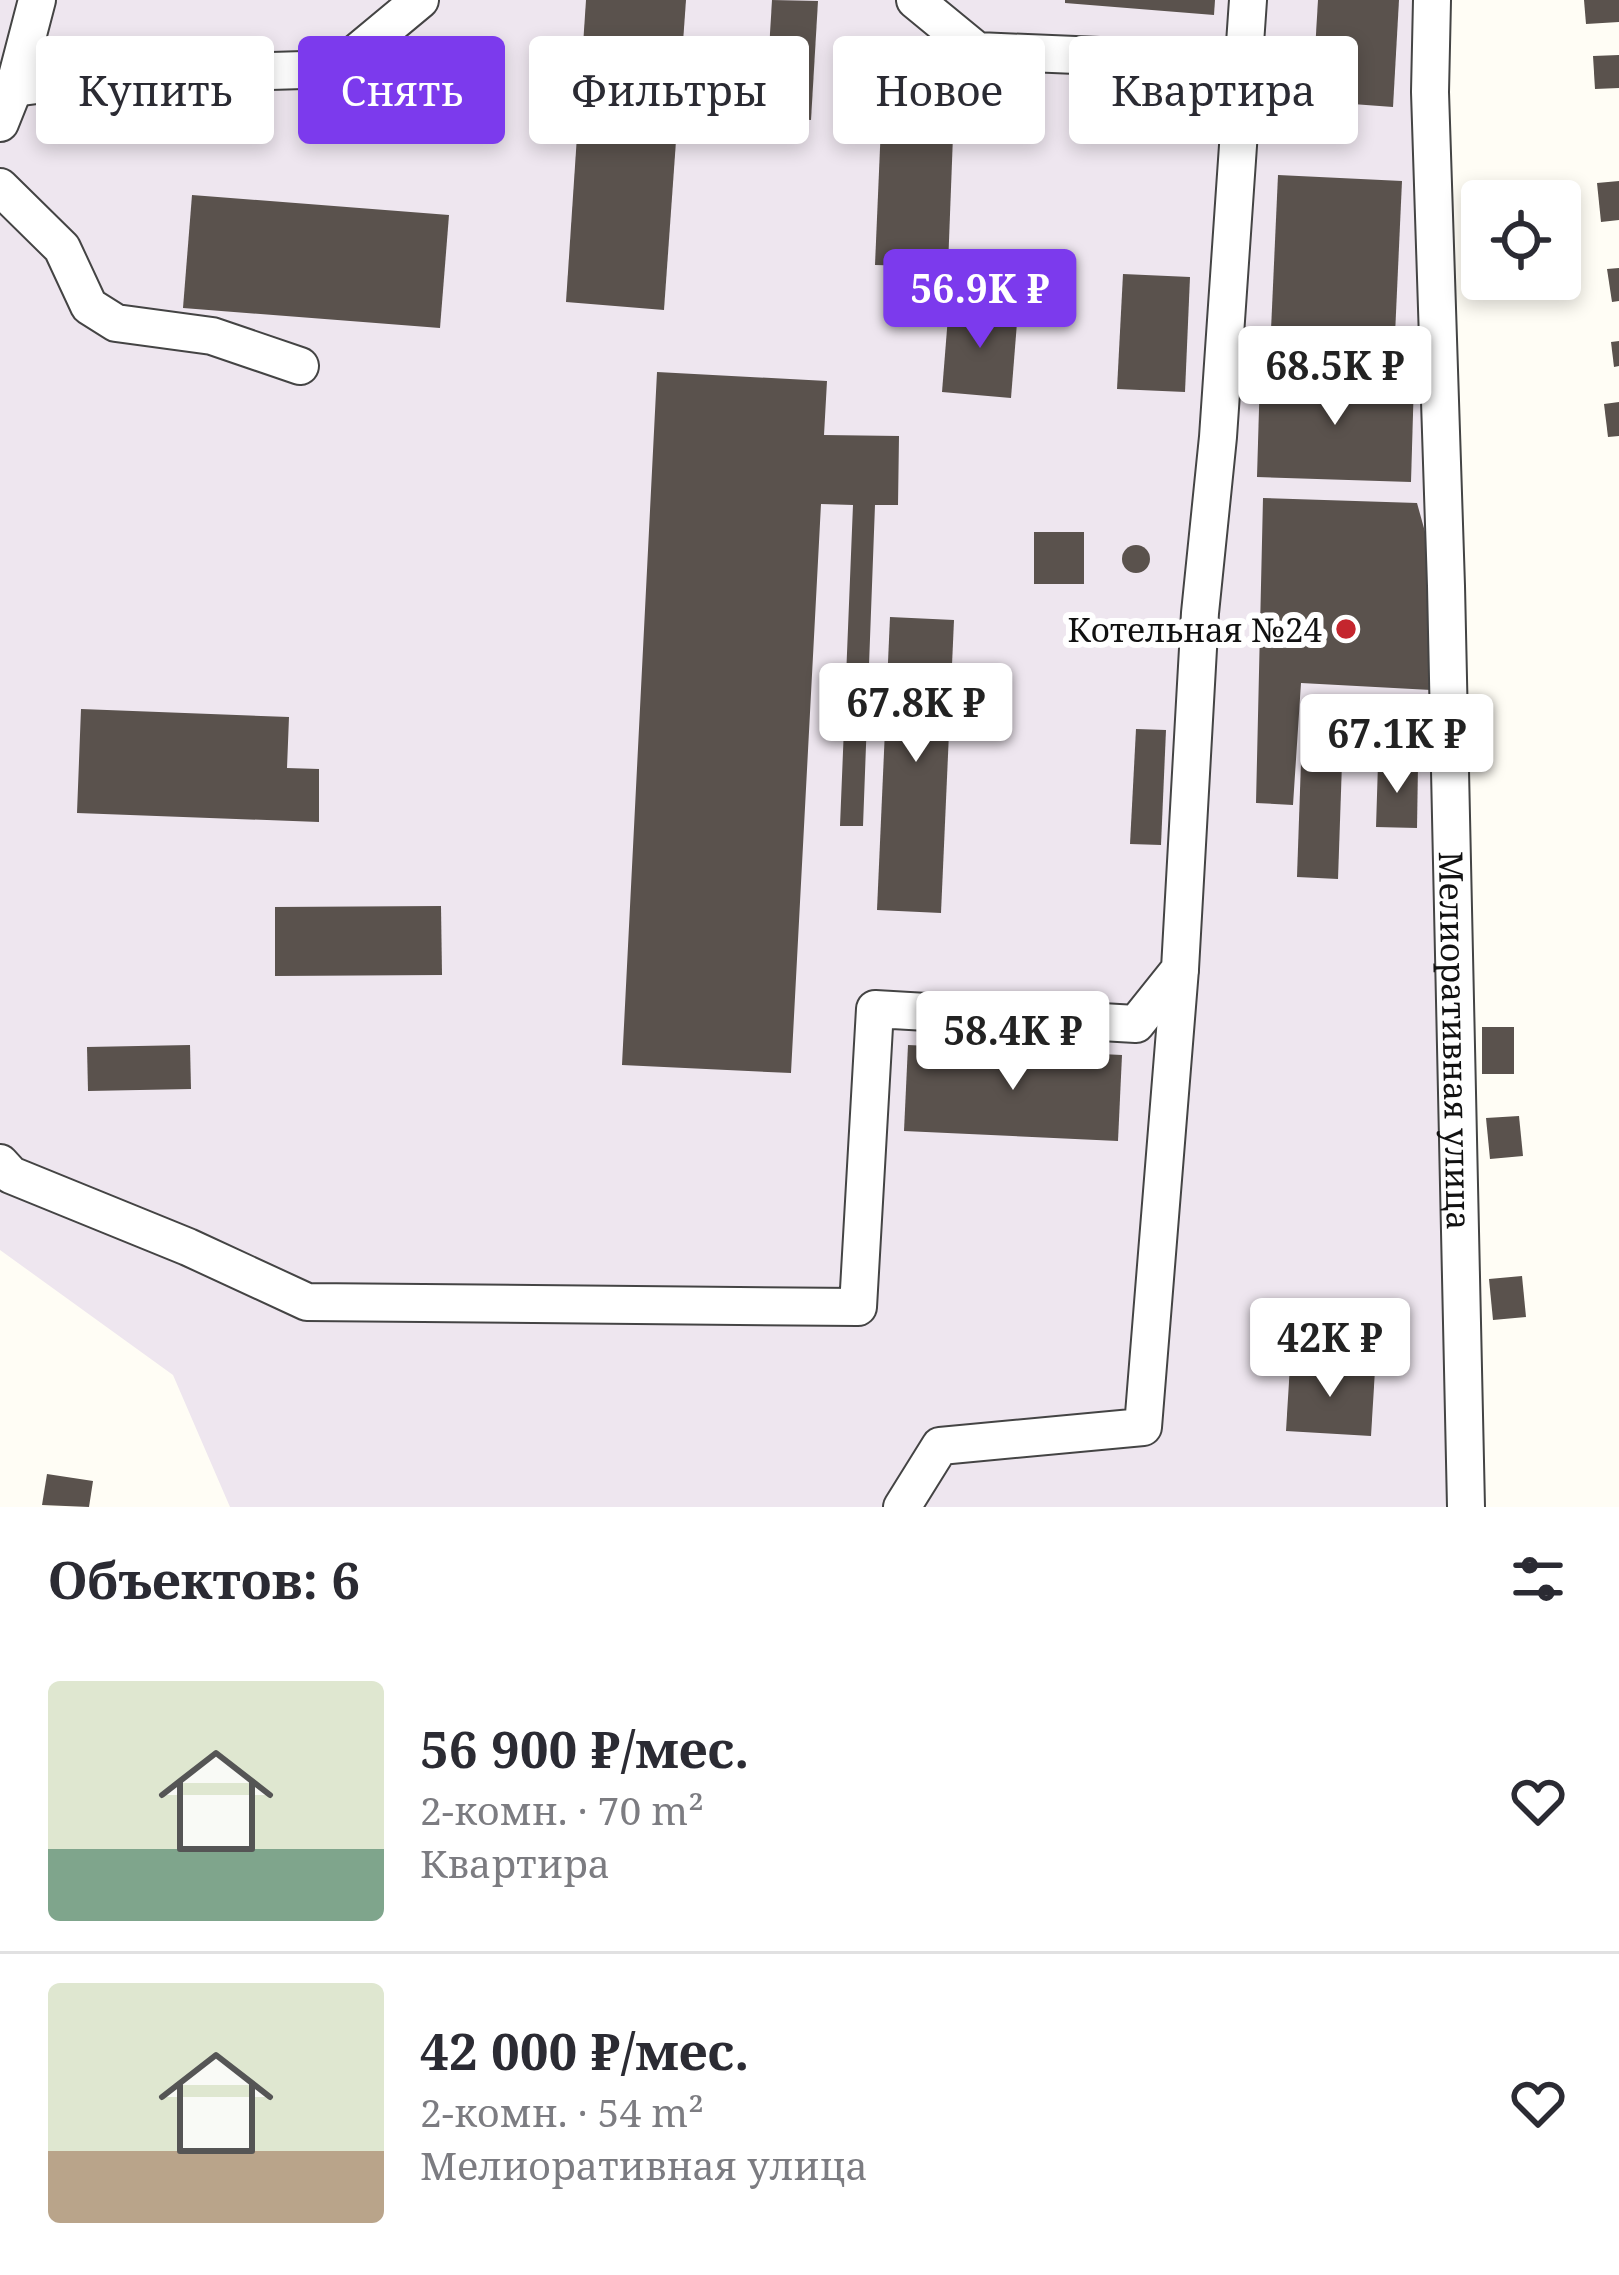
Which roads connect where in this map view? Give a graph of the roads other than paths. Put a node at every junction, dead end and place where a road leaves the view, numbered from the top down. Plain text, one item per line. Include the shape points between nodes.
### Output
1 (37, 0) edge
2 (420, 0) edge
3 (914, 0) edge
4 (1248, 0) edge
5 (1432, 0) edge
6 (1246, 36) edge
7 (1069, 55) edge
8 (14, 88) junction
9 (0, 122) edge
10 (1238, 144) edge
11 (0, 187) edge
12 (300, 366) dead end
13 (1180, 969) junction
14 (0, 1163) edge
15 (902, 1507) edge
16 (1466, 1507) edge

1 - 8 street
2 - 8 street via 337,69 106,76
3 - 7 street via 977,51
4 - 6 street
5 - 16 street, Мелиоративная улица
8 - 9 street
10 - 13 street
11 - 12 street via 62,248 89,306 116,323 212,336
13 - 14 street via 1136,1024 875,1009 858,1307 307,1302 10,1175
13 - 15 street via 1143,1427 940,1446

